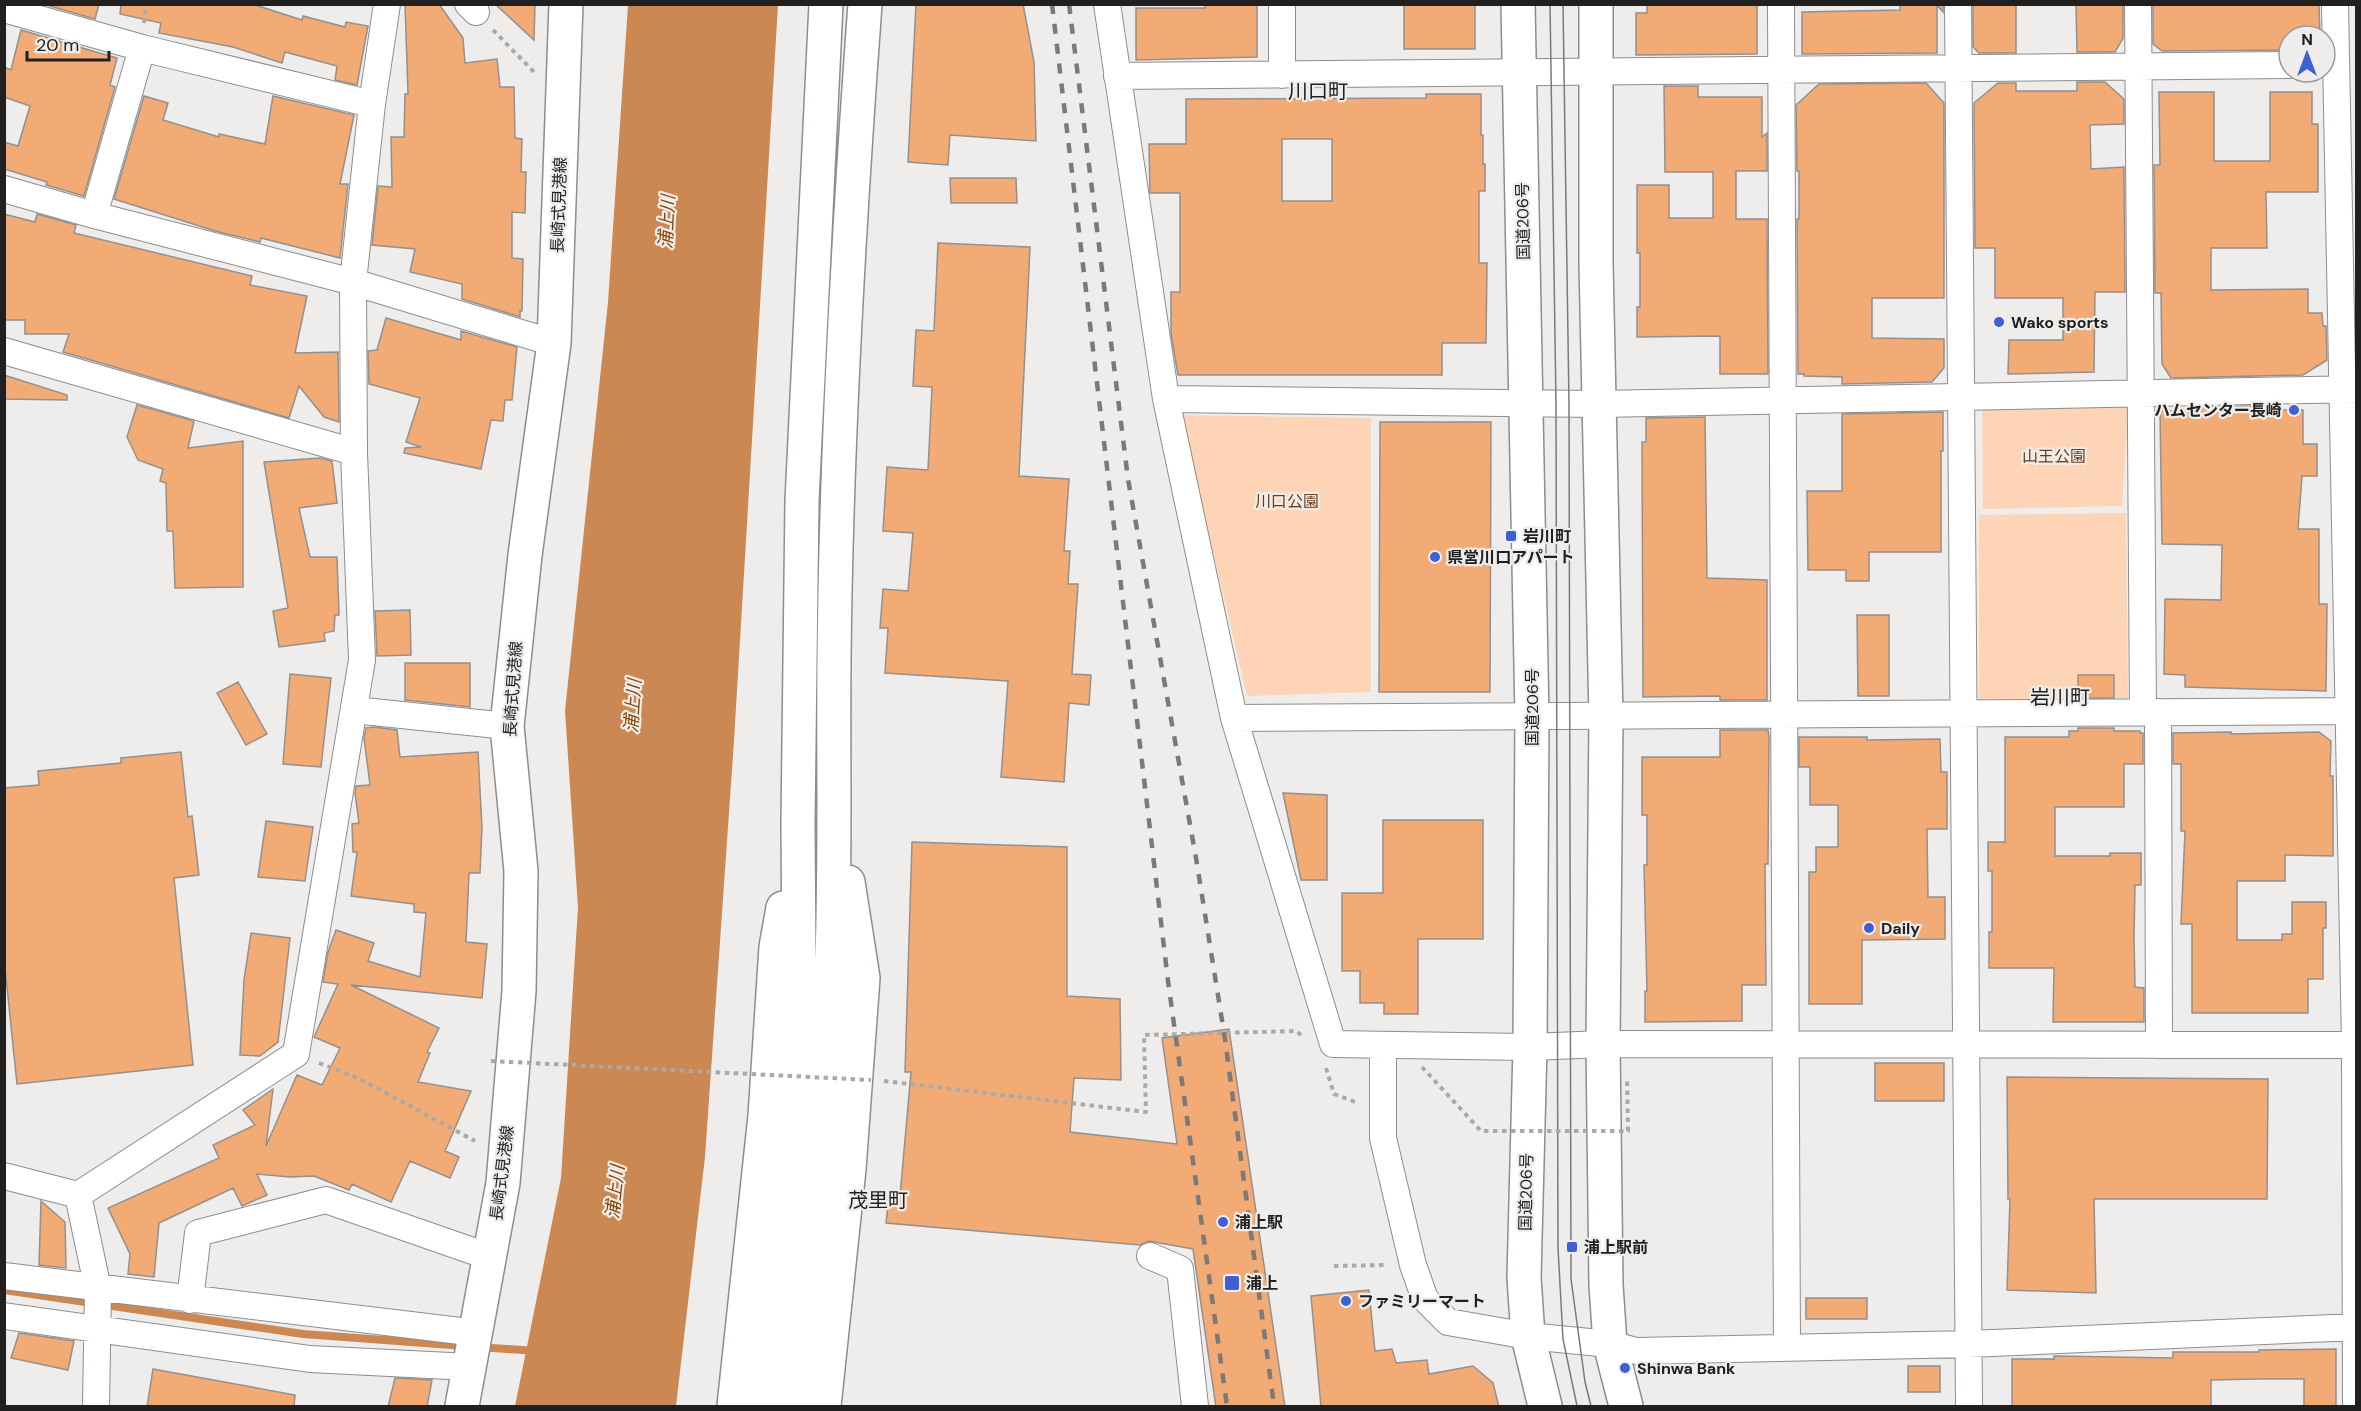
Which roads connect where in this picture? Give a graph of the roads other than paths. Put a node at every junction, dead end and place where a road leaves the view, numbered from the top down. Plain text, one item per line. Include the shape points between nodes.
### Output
1 (387, 4) edge
2 (566, 4) edge
3 (826, 4) edge
4 (865, 4) edge
5 (1107, 4) edge
6 (1282, 4) edge
7 (1518, 4) edge
8 (1596, 4) edge
9 (1781, 4) edge
10 (1958, 4) edge
11 (2138, 4) edge
12 (2335, 4) edge
13 (4, 9) edge
14 (142, 48) junction
15 (2277, 64) edge
16 (2339, 64) edge
17 (2138, 66) junction
18 (1959, 68) junction
19 (1781, 69) junction
20 (1596, 71) junction
21 (1520, 72) junction
22 (1282, 75) junction
23 (1117, 76) junction
24 (372, 104) junction
25 (4, 189) edge
26 (94, 214) junction
27 (353, 282) junction
28 (554, 343) junction
29 (4, 351) edge
30 (2349, 389) edge
31 (2141, 393) junction
32 (1961, 397) junction
33 (1166, 399) junction
34 (1783, 400) junction
35 (1527, 403) junction
36 (1599, 404) junction
37 (354, 452) junction
38 (354, 710) junction
39 (2352, 711) edge
40 (2151, 712) junction
41 (1964, 714) junction
42 (1784, 715) junction
43 (1532, 717) junction
44 (1606, 717) junction
45 (1234, 718) junction
46 (507, 726) junction
47 (836, 804) junction
48 (798, 823) junction
49 (1603, 1044) junction
50 (1383, 1045) junction
51 (1786, 1045) junction
52 (1967, 1045) junction
53 (2158, 1045) junction
54 (2356, 1045) edge
55 (1530, 1047) junction
56 (4, 1176) edge
57 (78, 1195) junction
58 (1150, 1256) dead end
59 (490, 1257) junction
60 (4, 1276) edge
61 (99, 1289) junction
62 (190, 1300) junction
63 (4, 1316) edge
64 (2356, 1328) edge
65 (97, 1329) junction
66 (477, 1334) junction
67 (1528, 1336) junction
68 (1610, 1344) junction
69 (1969, 1344) junction
70 (1787, 1348) junction
71 (470, 1367) junction
72 (2356, 1402) edge
73 (96, 1407) edge
74 (462, 1407) edge
75 (734, 1407) edge
76 (761, 1407) edge
77 (793, 1407) edge
78 (824, 1407) edge
79 (1195, 1407) edge
80 (1545, 1407) edge
81 (1626, 1407) edge
82 (1969, 1407) edge

1 - 24 street
2 - 28 main road, 長崎式見港線
3 - 48 main road via 802,501
4 - 47 main road via 838,487
5 - 23 street
6 - 22 street
7 - 21 main road, 国道206号
8 - 20 main road
9 - 19 street
10 - 18 street
11 - 17 street
12 - 16 street
13 - 14 street
14 - 24 street
14 - 26 street
15 - 17 street
16 - 30 street
17 - 18 street
17 - 31 street
18 - 19 street
18 - 32 street
19 - 20 street
19 - 34 street
20 - 21 street
20 - 36 main road
21 - 22 street
21 - 35 main road, 国道206号
22 - 23 street
23 - 33 street
24 - 27 street
25 - 26 street
26 - 27 street
27 - 28 street
27 - 37 street
28 - 46 main road, 長崎式見港線
29 - 37 street
30 - 31 street
30 - 39 street
31 - 32 street
31 - 40 street
32 - 34 street
32 - 41 street
33 - 35 street
33 - 45 street
34 - 36 street
34 - 42 street
35 - 36 street
35 - 43 main road, 国道206号
36 - 44 main road
37 - 38 street via 362,660
38 - 46 street
38 - 57 street via 296,1054
39 - 40 street
39 - 54 street
40 - 41 street
40 - 53 street
41 - 42 street
41 - 52 street
42 - 44 street
42 - 51 street
43 - 44 street
43 - 45 street
43 - 55 main road, 国道206号
44 - 49 main road
45 - 50 street via 1334,1044
46 - 59 main road, 長崎式見港線 via 522,871 519,991 503,1183
47 - 77 main road via 823,1106
47 - 78 main road via 862,978 849,1169
48 - 75 main road via 776,947 765,1116
48 - 76 main road via 796,1064
49 - 51 street
49 - 55 street
49 - 68 main road
50 - 55 street
50 - 67 street via 1383,1138 1413,1265 1425,1299 1448,1322
51 - 52 street
51 - 70 street
52 - 53 street
52 - 69 street
53 - 54 street
54 - 64 street
55 - 67 main road, 国道206号 via 1524,1278
56 - 57 street
57 - 61 street
58 - 79 street via 1180,1269
59 - 62 street via 326,1200 198,1233
59 - 66 main road, 長崎式見港線
60 - 61 street
61 - 62 street
61 - 65 street
62 - 66 street
63 - 65 street
64 - 69 street
64 - 72 street
65 - 71 street via 310,1359
65 - 73 street
66 - 71 main road, 長崎式見港線
67 - 68 street
67 - 80 main road, 国道206号
68 - 70 street via 1636,1351
68 - 81 main road
69 - 70 street
69 - 82 street
71 - 74 main road, 長崎式見港線

